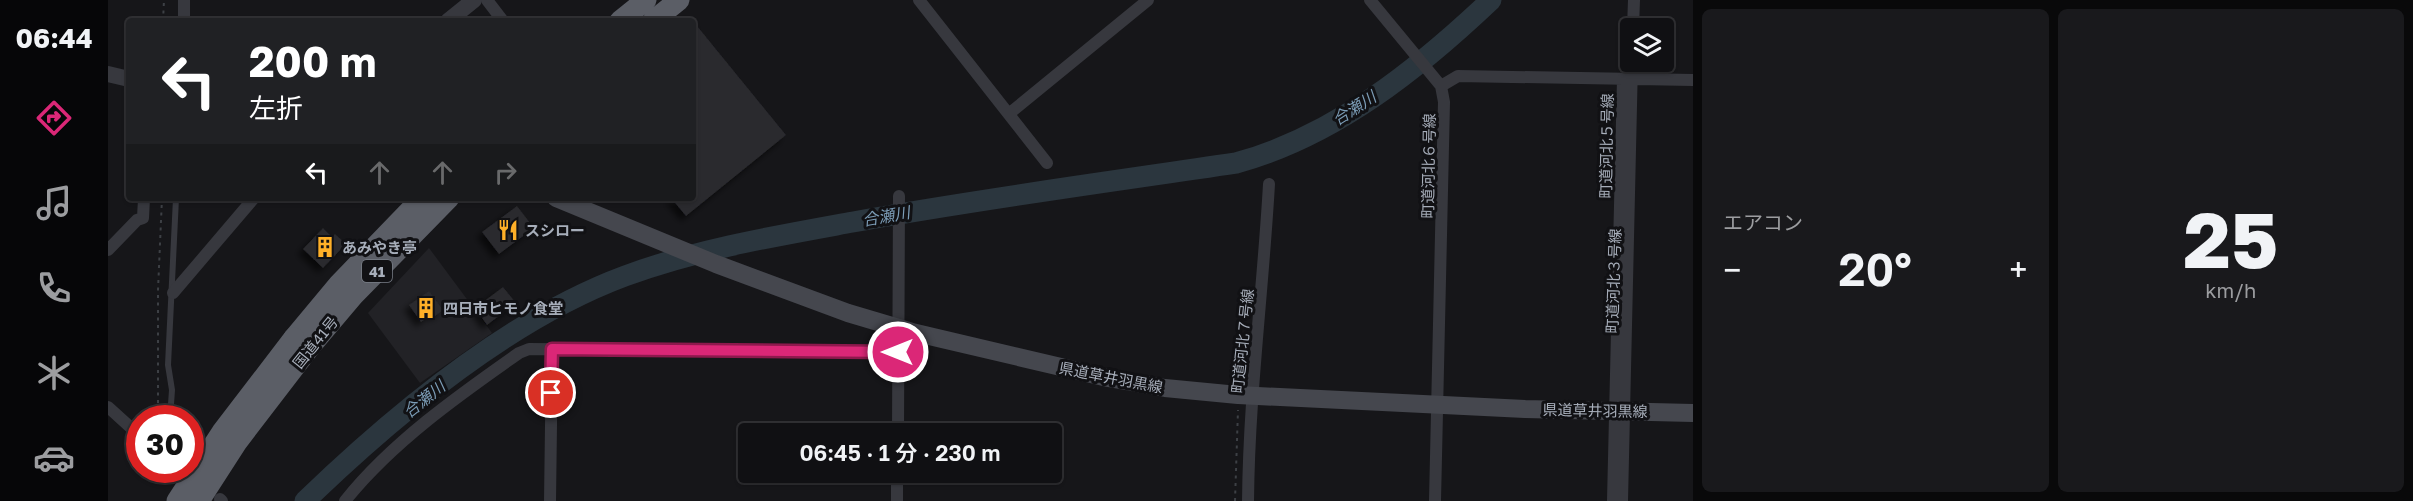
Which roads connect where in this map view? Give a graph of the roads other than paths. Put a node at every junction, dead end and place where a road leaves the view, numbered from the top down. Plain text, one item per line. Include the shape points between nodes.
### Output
1 (184, 0) edge
2 (474, 0) edge
3 (487, 0) edge
4 (646, 0) edge
5 (679, 0) edge
6 (919, 0) edge
7 (1148, 0) edge
8 (1370, 0) edge
9 (1634, 0) edge
10 (183, 18) edge
11 (452, 18) edge
12 (501, 18) edge
13 (624, 18) edge
14 (657, 18) edge
15 (1633, 18) edge
16 (1630, 72) edge
17 (108, 74) edge
18 (126, 79) edge
19 (1628, 79) junction
20 (1693, 80) edge
21 (1442, 86) junction
22 (1010, 113) junction
23 (1047, 163) dead end
24 (1269, 184) dead end
25 (899, 196) dead end
26 (144, 201) edge
27 (176, 201) edge
28 (251, 201) edge
29 (419, 201) edge
30 (446, 201) edge
31 (563, 201) edge
32 (108, 250) edge
33 (173, 293) junction
34 (898, 328) junction
35 (302, 343) junction
36 (552, 349) junction
37 (898, 352) junction
38 (1245, 396) junction
39 (171, 405) edge
40 (1437, 405) junction
41 (108, 406) edge
42 (1619, 410) junction
43 (1693, 413) edge
44 (126, 423) edge
45 (898, 423) edge
46 (897, 483) edge
47 (214, 500) edge
48 (177, 501) edge
49 (345, 501) edge
50 (550, 501) edge
51 (897, 501) edge
52 (1248, 501) edge
53 (1435, 501) edge
54 (1613, 501) edge
55 (1622, 501) edge

1 - 10 street
2 - 11 street
3 - 12 street
4 - 13 highway
5 - 14 highway
6 - 22 street
7 - 22 street
8 - 21 street
9 - 15 street
16 - 19 street
17 - 18 street
19 - 20 street
19 - 21 street via 1458,76
19 - 42 street, 町道河北５号線
21 - 40 street, 町道河北６号線
22 - 23 street
24 - 38 street, 町道河北７号線 via 1263,283
25 - 34 street
26 - 32 street via 143,218
27 - 33 lane
28 - 33 street
29 - 35 highway, 国道41号 / 41 via 339,284
30 - 35 highway, 国道41号 / 41
31 - 34 main road, 県道草井羽黒線 via 716,264
33 - 39 lane via 168,365
34 - 37 street
34 - 38 main road, 県道草井羽黒線 via 1108,378
35 - 47 highway, 国道41号 / 41, bridge via 237,442
35 - 48 highway, 国道41号 / 41, bridge via 222,432
36 - 37 street
36 - 49 street via 519,353 463,392
36 - 50 street
37 - 45 street
38 - 40 main road, 県道草井羽黒線
38 - 52 street, 町道河北７号線
40 - 42 main road, 県道草井羽黒線
40 - 53 street, 町道河北６号線
41 - 44 street
42 - 43 main road, 県道草井羽黒線
42 - 54 street, 町道河北５号線
42 - 55 street
46 - 51 street

